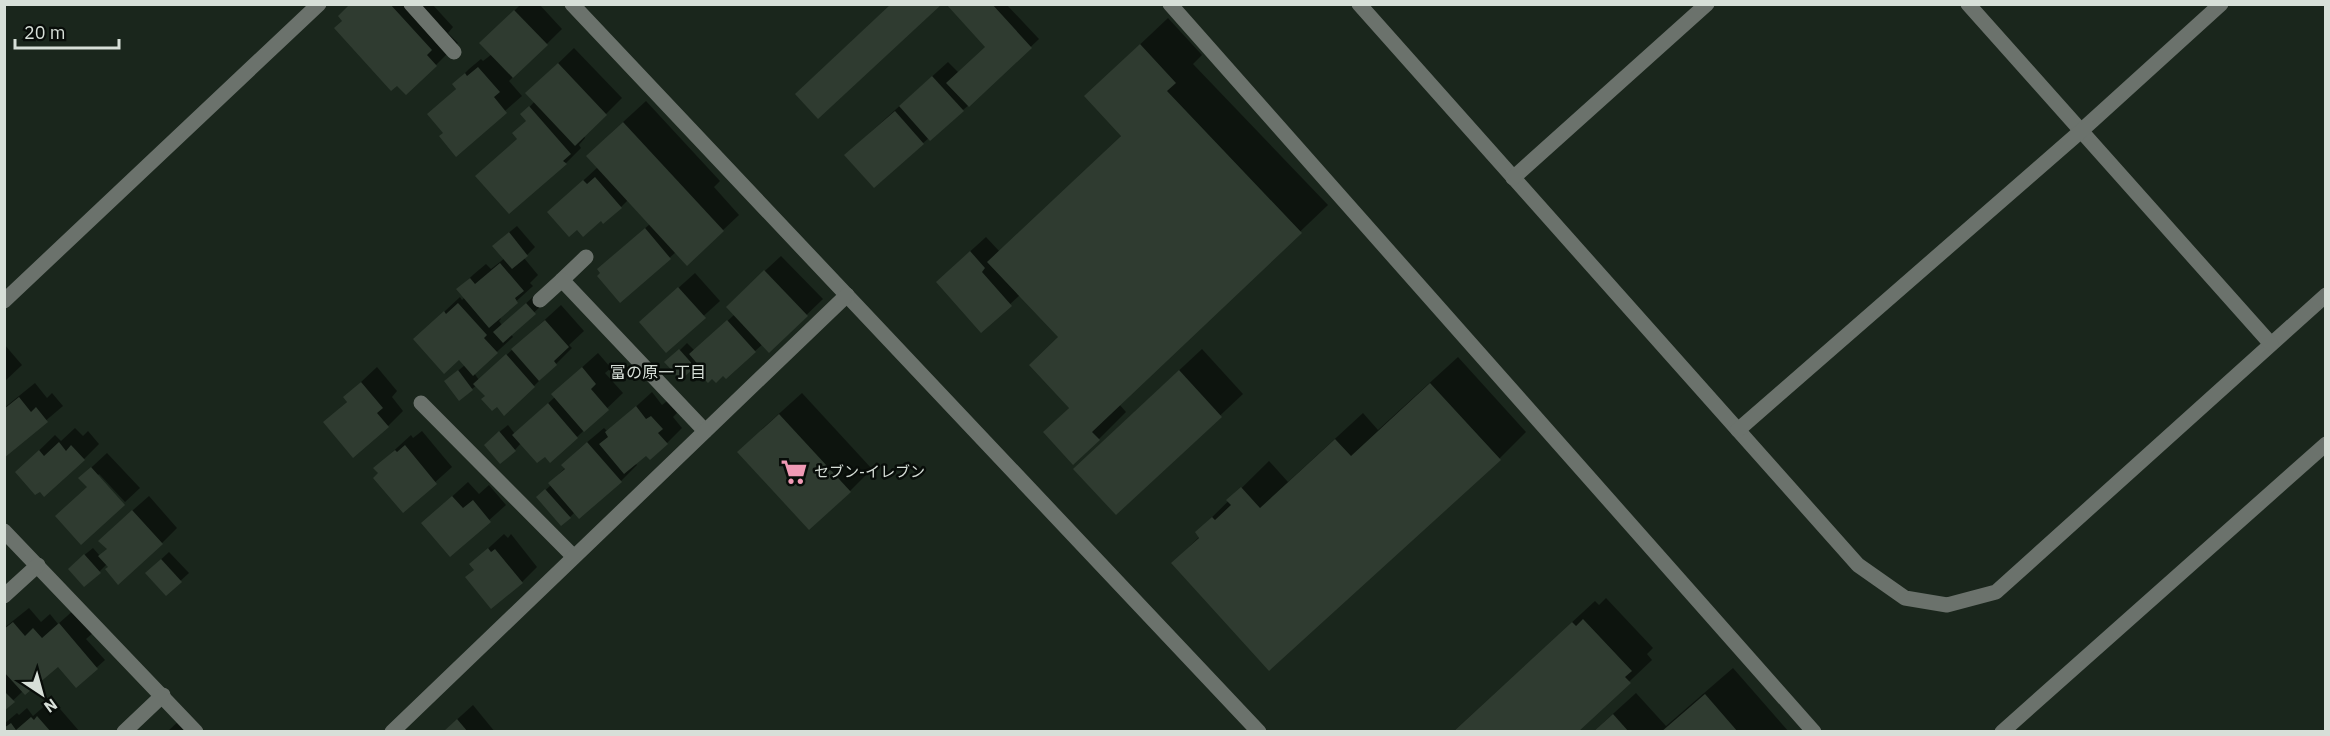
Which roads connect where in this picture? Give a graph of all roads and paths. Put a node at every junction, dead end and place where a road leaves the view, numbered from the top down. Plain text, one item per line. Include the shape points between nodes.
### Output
1 (320, 4) edge
2 (411, 4) edge
3 (572, 4) edge
4 (1170, 4) edge
5 (1359, 4) edge
6 (1707, 4) edge
7 (1968, 4) edge
8 (2221, 4) edge
9 (454, 52) dead end
10 (2080, 130) junction
11 (1514, 178) junction
12 (586, 257) dead end
13 (562, 280) junction
14 (847, 295) junction
15 (2325, 295) edge
16 (540, 300) dead end
17 (4, 301) edge
18 (2271, 344) junction
19 (421, 404) dead end
20 (1738, 430) junction
21 (705, 431) junction
22 (2325, 444) edge
23 (4, 531) edge
24 (573, 556) junction
25 (38, 565) junction
26 (4, 596) edge
27 (163, 695) junction
28 (1253, 729) edge
29 (124, 732) edge
30 (196, 732) edge
31 (392, 732) edge
32 (1814, 732) edge
33 (2002, 732) edge

1 - 17 street
2 - 9 street
3 - 14 street
4 - 32 street
5 - 11 street
6 - 11 street
7 - 10 street
8 - 10 street
10 - 18 street
10 - 20 street
11 - 20 street
12 - 13 street
13 - 16 street
13 - 21 street
14 - 21 street
14 - 28 street
15 - 18 street
18 - 20 street via 1996,592 1947,605 1905,598 1858,565
19 - 24 street
21 - 24 street
22 - 33 street
23 - 25 street
24 - 31 street
25 - 26 street
25 - 27 street
27 - 29 street
27 - 30 street

